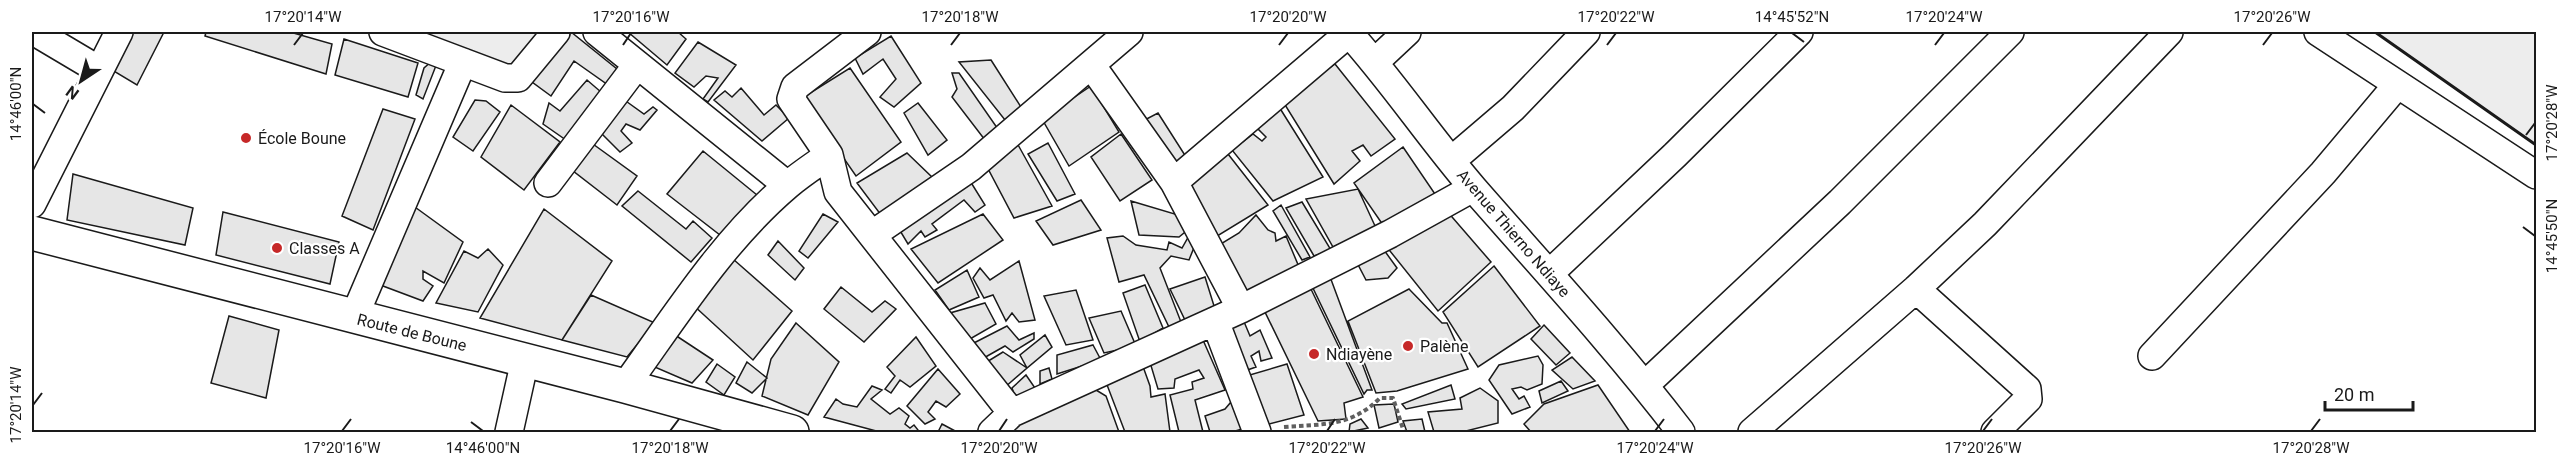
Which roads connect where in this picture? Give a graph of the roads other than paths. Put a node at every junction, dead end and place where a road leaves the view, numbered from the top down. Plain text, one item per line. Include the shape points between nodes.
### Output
1 (35, 32) edge
2 (119, 32) edge
3 (383, 32) edge
4 (556, 32) edge
5 (597, 32) edge
6 (867, 32) edge
7 (1129, 32) edge
8 (1349, 32) edge
9 (1407, 32) edge
10 (1586, 32) edge
11 (1800, 32) edge
12 (2010, 32) edge
13 (2169, 32) edge
14 (2318, 32) edge
15 (1376, 61) junction
16 (462, 62) junction
17 (637, 65) junction
18 (1092, 66) junction
19 (99, 70) junction
20 (2397, 85) junction
21 (829, 155) junction
22 (1452, 161) junction
23 (2536, 175) edge
24 (1174, 182) junction
25 (548, 183) dead end
26 (787, 185) junction
27 (1473, 188) junction
28 (32, 204) edge
29 (32, 233) edge
30 (873, 234) junction
31 (1550, 273) junction
32 (1916, 289) junction
33 (1241, 309) junction
34 (354, 317) junction
35 (1215, 321) junction
36 (2152, 356) dead end
37 (525, 360) junction
38 (1645, 385) junction
39 (625, 386) junction
40 (1012, 413) junction
41 (1668, 428) edge
42 (1257, 431) edge
43 (509, 432) edge
44 (792, 432) edge
45 (992, 432) edge
46 (1752, 432) edge
47 (1995, 432) edge

1 - 19 street
2 - 19 street
3 - 16 street
4 - 16 street via 518,78 505,78
5 - 17 street
6 - 21 street via 791,93 791,99
7 - 18 street
8 - 15 street, Avenue Thierno Ndiaye
8 - 24 street
9 - 15 street
10 - 22 street via 1513,108
11 - 31 street
12 - 38 street via 1840,202
13 - 32 street via 2017,191
14 - 20 street
15 - 22 street, Avenue Thierno Ndiaye
16 - 34 street
17 - 25 street
17 - 26 street
18 - 24 street
18 - 30 street via 971,167
19 - 28 street
20 - 23 street
20 - 36 street via 2323,173
21 - 26 street
21 - 30 street via 838,192
22 - 27 street, Avenue Thierno Ndiaye
24 - 33 street
26 - 39 street via 712,266
27 - 31 street, Avenue Thierno Ndiaye
27 - 33 street
29 - 34 street, Route de Boune
30 - 40 street
31 - 38 street, Avenue Thierno Ndiaye
32 - 46 street
32 - 47 street via 2027,389 2028,399
33 - 35 street
34 - 37 street, Route de Boune
35 - 40 street
35 - 42 street
37 - 39 street, Route de Boune
37 - 43 street
38 - 41 street, Avenue Thierno Ndiaye
39 - 44 street, Route de Boune
40 - 45 street

